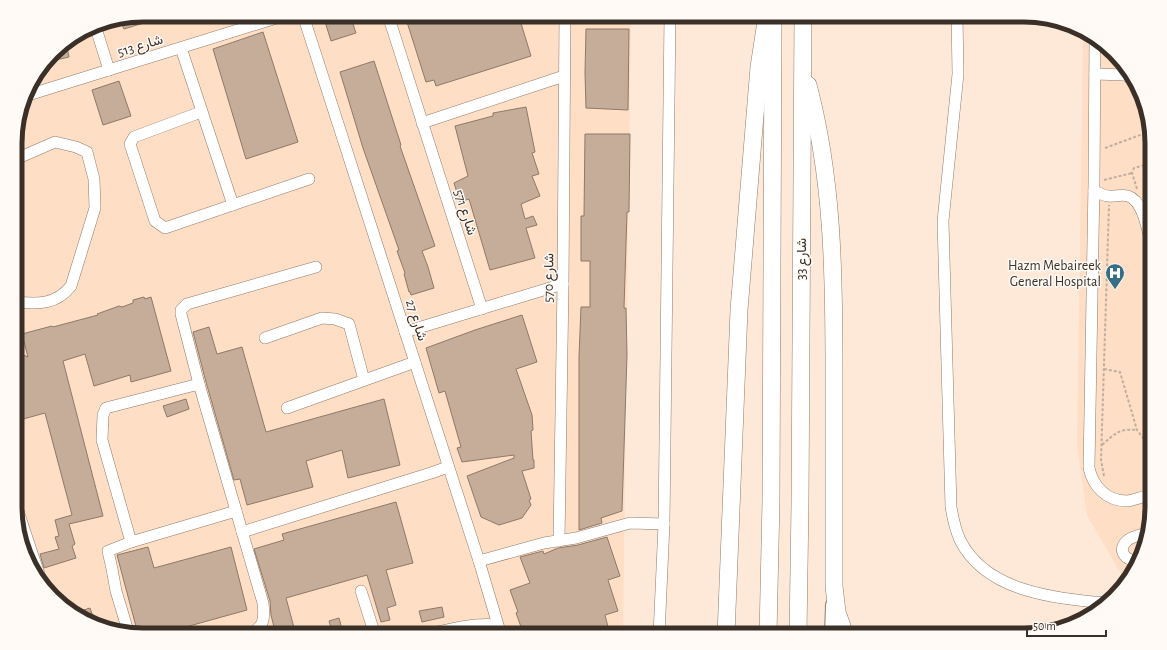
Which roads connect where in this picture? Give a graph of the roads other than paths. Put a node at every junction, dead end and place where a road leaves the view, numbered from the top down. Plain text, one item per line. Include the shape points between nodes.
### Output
1 (264, 22) edge
2 (305, 22) edge
3 (390, 22) edge
4 (565, 22) edge
5 (670, 22) edge
6 (766, 22) edge
7 (773, 22) edge
8 (803, 22) edge
9 (957, 22) edge
10 (96, 31) edge
11 (1095, 45) edge
12 (181, 48) junction
13 (802, 59) junction
14 (1119, 68) edge
15 (109, 70) junction
16 (1095, 70) junction
17 (1124, 75) edge
18 (564, 76) junction
19 (33, 94) edge
20 (201, 112) junction
21 (422, 123) junction
22 (22, 156) edge
23 (309, 179) dead end
24 (1094, 187) junction
25 (233, 205) junction
26 (1145, 223) edge
27 (316, 267) dead end
28 (563, 284) junction
29 (22, 302) edge
30 (482, 309) junction
31 (405, 332) junction
32 (265, 338) dead end
33 (415, 362) junction
34 (364, 380) junction
35 (199, 384) junction
36 (287, 408) dead end
37 (448, 467) junction
38 (1145, 496) edge
39 (236, 511) junction
40 (664, 524) junction
41 (24, 530) edge
42 (242, 532) junction
43 (1142, 535) edge
44 (559, 541) junction
45 (131, 542) junction
46 (35, 561) edge
47 (479, 561) junction
48 (1132, 561) edge
49 (834, 586) junction
50 (361, 592) dead end
51 (1099, 602) edge
52 (127, 627) edge
53 (259, 628) edge
54 (373, 628) edge
55 (454, 628) edge
56 (491, 628) edge
57 (498, 628) edge
58 (659, 628) edge
59 (726, 628) edge
60 (768, 628) edge
61 (798, 628) edge
62 (832, 628) edge
63 (843, 628) edge

1 - 12 street, شارع 513
2 - 31 street, شارع 27
3 - 21 street, شارع 571
4 - 18 street, شارع 570
5 - 40 street
6 - 59 highway via 759,67 739,310
7 - 60 highway, شارع 33
8 - 13 highway, شارع 33
9 - 51 street via 958,74 942,221 951,507 954,524 969,554 994,576 1036,593
10 - 15 street
11 - 16 street
12 - 15 street, شارع 513
12 - 20 street
13 - 49 highway via 823,152 833,244
13 - 61 highway, شارع 33
14 - 16 street
15 - 19 street, شارع 513
16 - 17 street
16 - 24 street
18 - 21 street
18 - 28 street, شارع 570
20 - 25 street
20 - 25 street via 134,137 130,144 155,221 165,228
21 - 30 street, شارع 571
22 - 29 street via 55,142 87,152 94,179 95,208 71,286 65,294 42,303
23 - 25 street
24 - 26 street via 1109,196 1120,194 1135,200
24 - 38 street via 1089,468 1097,488 1106,495 1127,501
27 - 35 street via 187,304 181,310
28 - 30 street
28 - 44 street, شارع 570
30 - 31 street
31 - 33 street, شارع 27
32 - 34 street via 322,318 336,319 349,324
33 - 34 street
33 - 37 street, شارع 27
34 - 36 street
35 - 39 street
35 - 45 street via 106,408 103,415 102,440
37 - 42 street
37 - 47 street, شارع 27
39 - 42 street
39 - 45 street
40 - 44 street via 630,523
40 - 58 street
41 - 46 street
42 - 53 street via 263,603 265,616
43 - 48 street via 1129,539 1124,544 1126,558
44 - 47 street
45 - 52 street via 108,552
47 - 57 street, شارع 27
49 - 62 main road
49 - 63 highway via 837,612
50 - 54 street
55 - 56 street via 476,624

